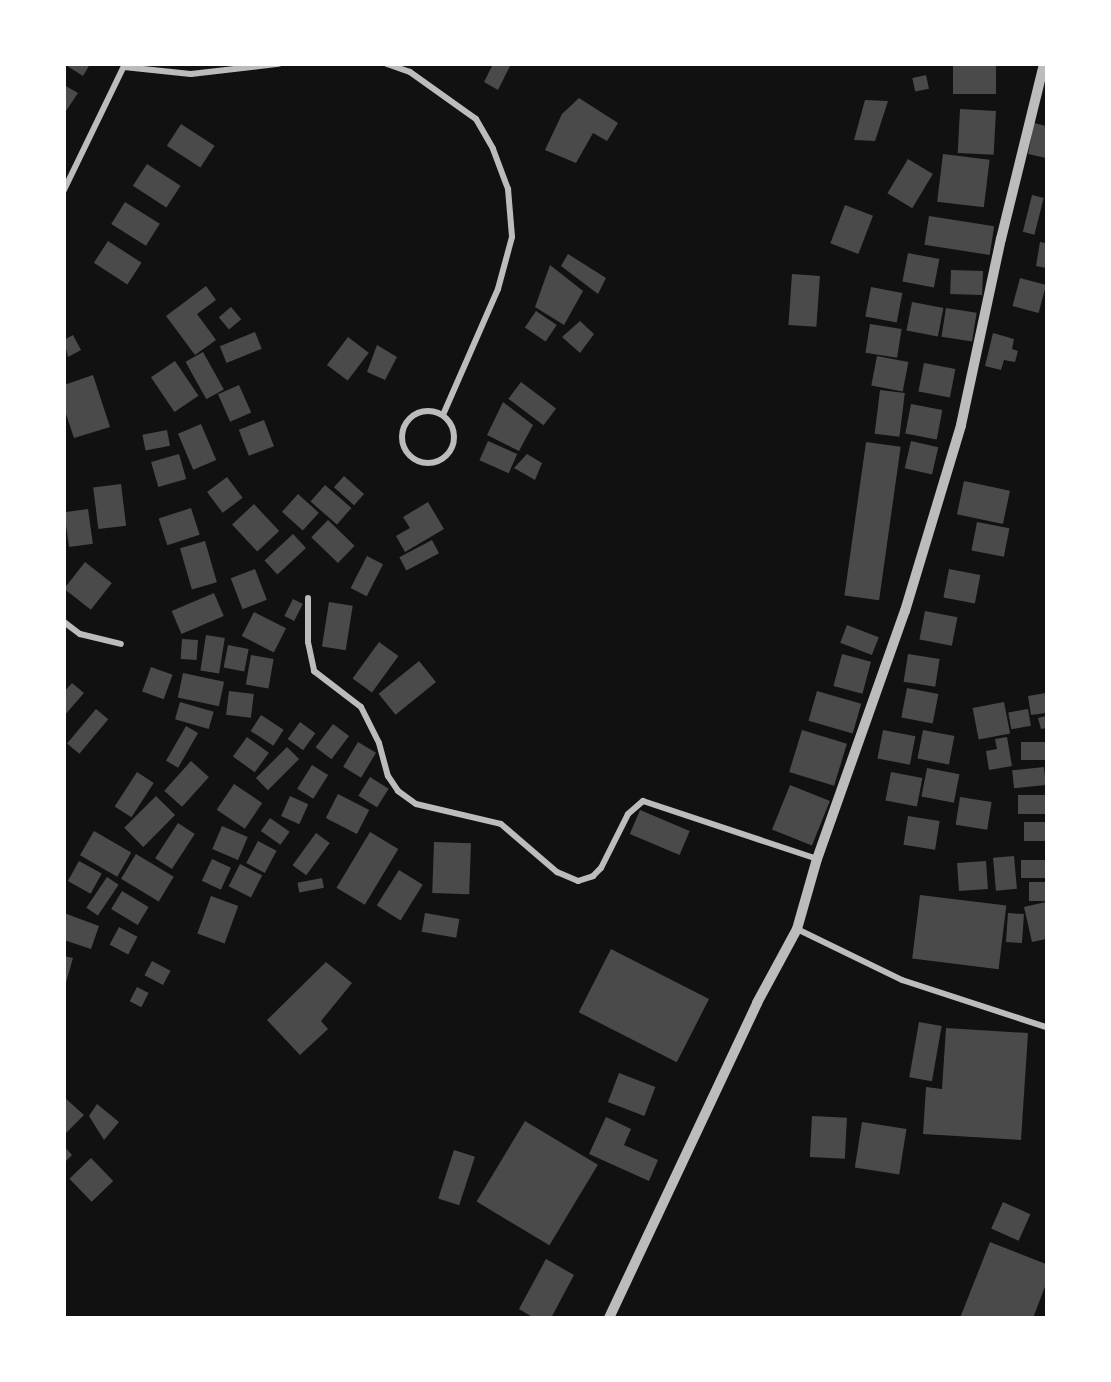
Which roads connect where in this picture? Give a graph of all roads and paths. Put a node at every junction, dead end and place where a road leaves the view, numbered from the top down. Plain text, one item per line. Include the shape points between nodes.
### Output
1 (278, 64) edge
2 (387, 64) edge
3 (1044, 64) edge
4 (124, 66) edge
5 (64, 190) edge
6 (443, 415) junction
7 (308, 598) dead end
8 (64, 622) edge
9 (122, 644) dead end
10 (817, 859) junction
11 (797, 929) junction
12 (1047, 1027) edge
13 (609, 1317) edge

1 - 4 street via 190,74
2 - 6 street via 410,72 476,119 493,148 508,189 512,237 498,289
3 - 10 street via 961,425 904,611
4 - 5 street
6 - 6 street via 454,433 448,453 430,463 410,456 402,436 410,417 430,410
7 - 10 street via 308,642 314,671 361,707 379,743 388,776 398,791 416,804 501,824 556,872 579,881 601,868 628,814 643,801
8 - 9 street via 87,637
10 - 11 street
11 - 12 street via 902,980
11 - 13 street via 757,1004

